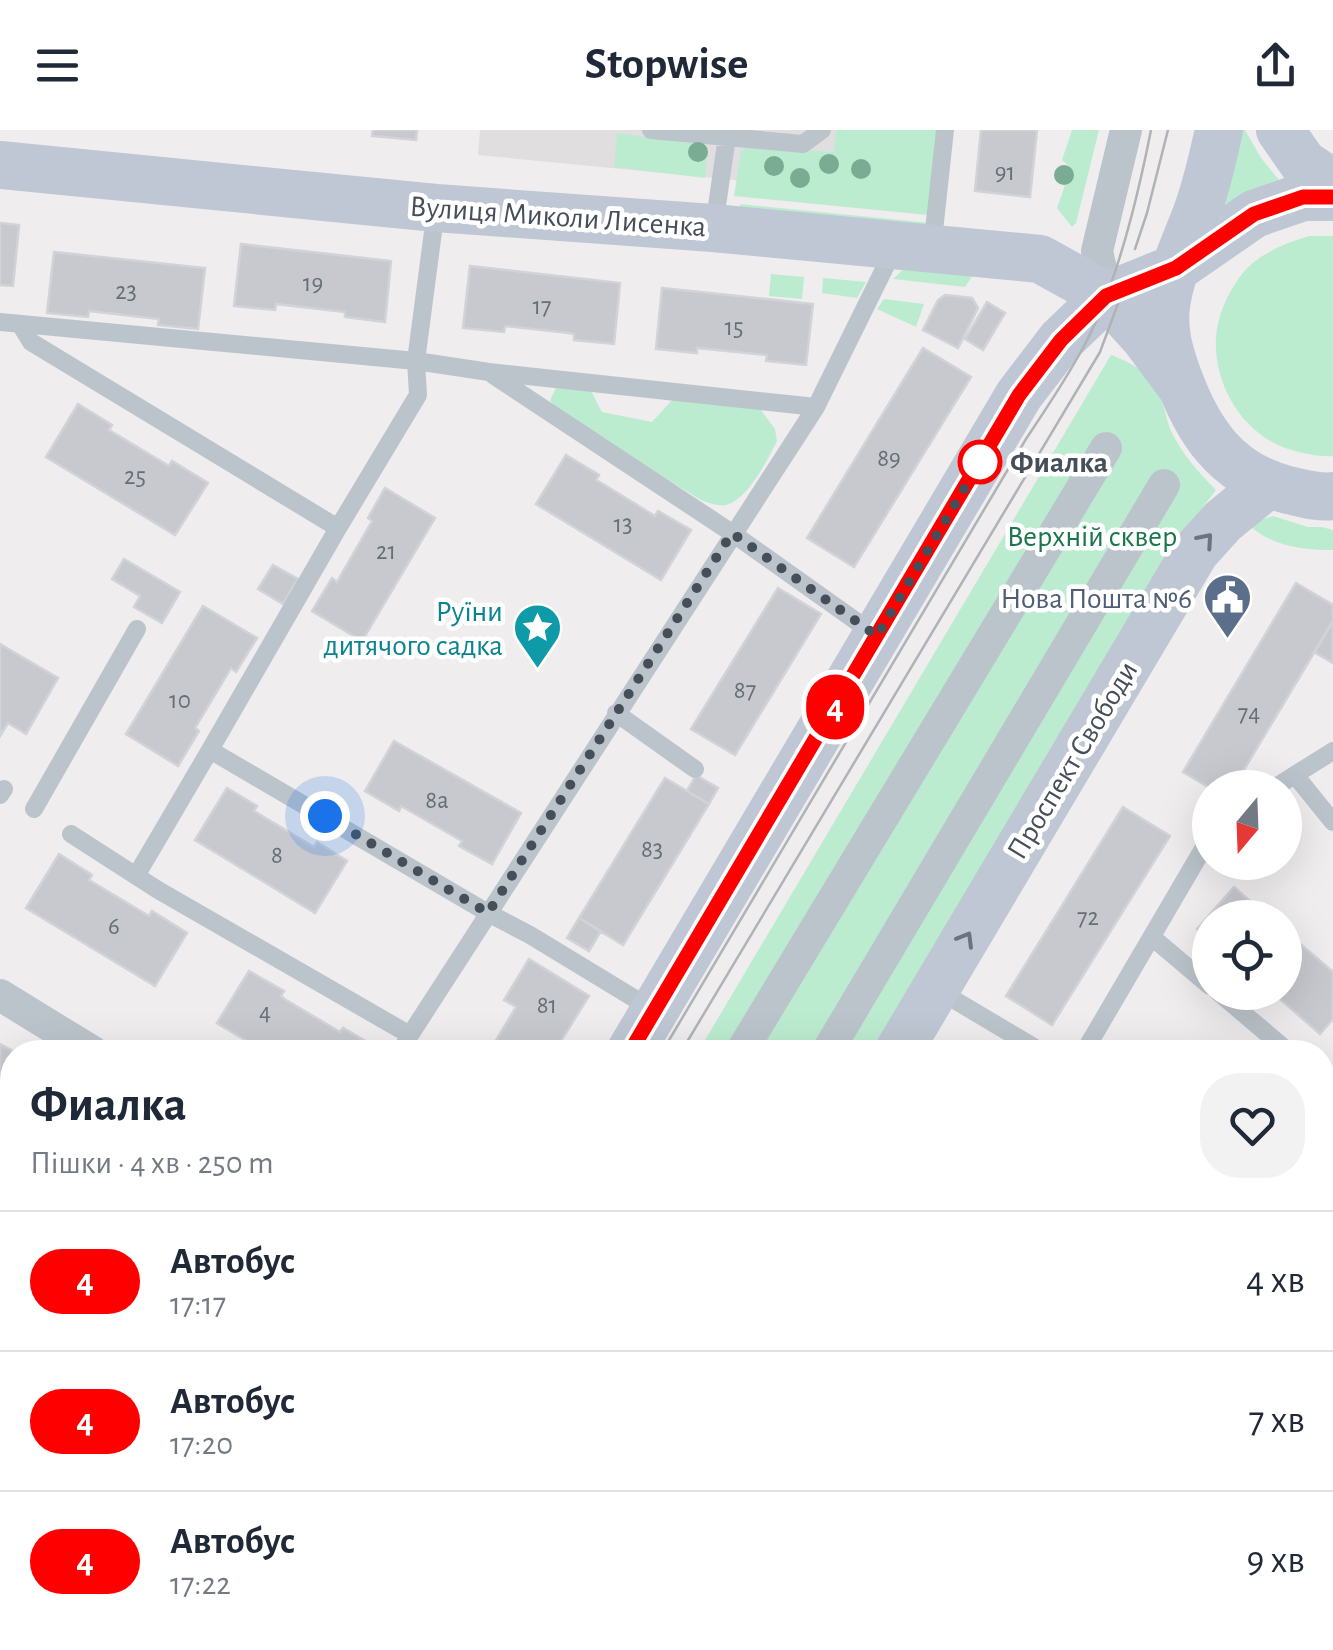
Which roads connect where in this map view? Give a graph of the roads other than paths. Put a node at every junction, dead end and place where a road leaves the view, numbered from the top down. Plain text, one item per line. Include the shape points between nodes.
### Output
1 (650, 130) edge
2 (822, 130) edge
3 (945, 130) edge
4 (1126, 130) edge
5 (1219, 130) edge
6 (1280, 130) edge
7 (727, 138) junction
8 (0, 166) edge
9 (1333, 182) edge
10 (1333, 197) edge
11 (436, 208) junction
12 (1254, 214) junction
13 (714, 228) junction
14 (914, 247) junction
15 (1176, 268) junction
16 (1106, 296) junction
17 (0, 322) edge
18 (20, 324) junction
19 (416, 361) junction
20 (489, 372) junction
21 (1182, 389) junction
22 (816, 406) junction
23 (1106, 448) dead end
24 (1164, 484) dead end
25 (1267, 485) junction
26 (1333, 496) edge
27 (338, 528) junction
28 (732, 533) junction
29 (137, 629) dead end
30 (877, 636) junction
31 (616, 714) junction
32 (210, 750) junction
33 (1333, 751) edge
34 (695, 769) dead end
35 (1302, 771) edge
36 (1302, 784) edge
37 (34, 809) dead end
38 (1333, 822) edge
39 (71, 834) dead end
40 (1192, 868) edge
41 (136, 876) junction
42 (488, 913) junction
43 (1152, 936) junction
44 (1192, 970) edge
45 (936, 988) junction
46 (0, 995) edge
47 (1239, 1010) edge
48 (655, 1012) junction
49 (410, 1034) junction
50 (73, 1040) edge
51 (407, 1040) edge
52 (638, 1040) edge
53 (748, 1040) edge
54 (833, 1040) edge
55 (905, 1040) edge
56 (1022, 1040) edge
57 (1091, 1040) edge
58 (1275, 1040) edge

1 - 7 lane
2 - 7 lane via 803,144
3 - 14 lane
4 - 16 street via 1097,251
5 - 15 main road
6 - 9 main road via 1303,163
7 - 13 lane
8 - 11 main road, Вулиця Миколи Лисенка
10 - 12 main road via 1303,197
11 - 13 main road, Вулиця Миколи Лисенка
11 - 19 lane
12 - 15 main road
12 - 21 main road via 1215,245 1188,288 1176,337
13 - 14 main road, Вулиця Миколи Лисенка
14 - 16 main road, Вулиця Миколи Лисенка via 1040,259
14 - 22 lane
15 - 16 main road
15 - 21 main road via 1166,341
16 - 21 main road, Вулиця Миколи Лисенка
16 - 30 main road via 1019,395
17 - 18 lane
18 - 19 lane
18 - 27 lane via 32,342
19 - 20 lane
19 - 27 lane via 418,396
20 - 22 lane
20 - 28 lane
21 - 25 main road via 1201,429 1230,462
22 - 28 lane
23 - 53 street
24 - 54 street
25 - 26 main road
45 -> 25 main road, Проспект Свободи via 1195,552
27 - 32 lane
28 - 30 lane
28 - 31 lane
29 - 37 lane
30 - 48 main road
31 - 34 lane
31 - 42 lane
32 - 41 lane
32 - 42 lane
33 - 35 lane
36 - 38 lane
39 - 41 lane
40 - 43 lane
41 - 49 lane
42 - 48 lane
42 - 49 lane
43 - 44 lane
43 - 57 lane
45 - 55 main road, Проспект Свободи
45 - 56 lane
46 - 50 street
47 - 58 lane
48 - 52 main road
49 - 51 lane

